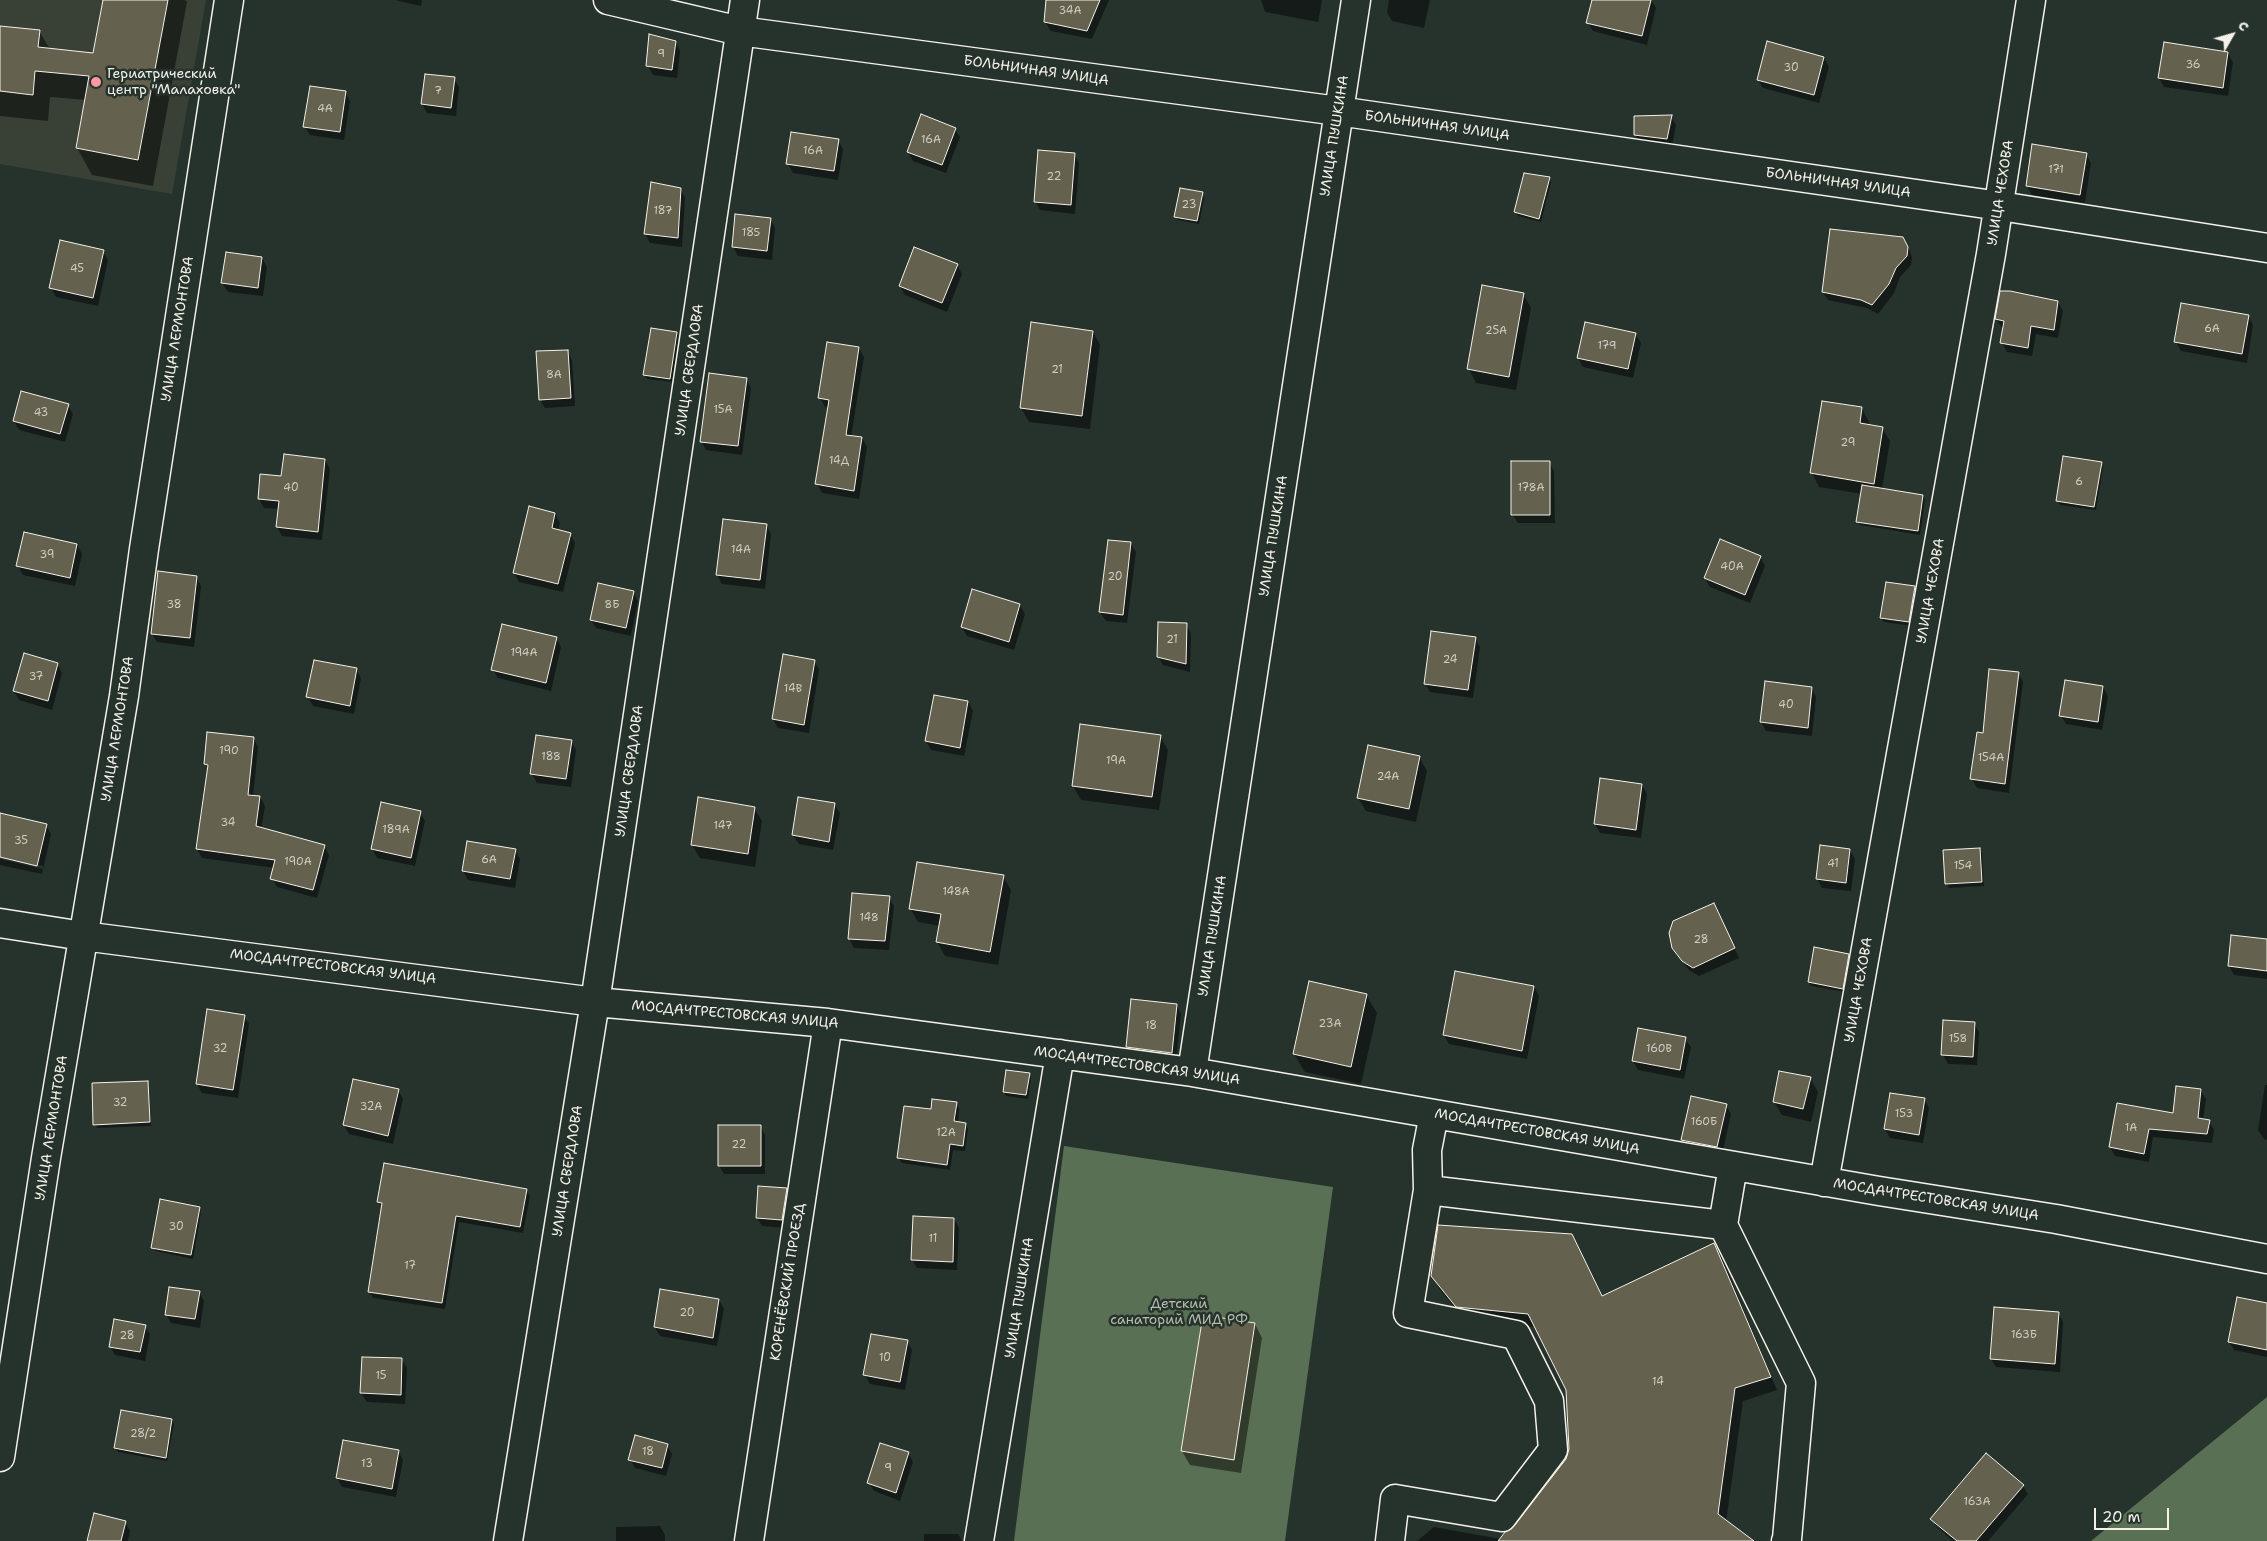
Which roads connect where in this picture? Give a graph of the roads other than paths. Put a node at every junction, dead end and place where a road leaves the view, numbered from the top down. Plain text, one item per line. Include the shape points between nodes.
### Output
1 (229, 0) edge
2 (608, 0) edge
3 (745, 0) edge
4 (1356, 0) edge
5 (2031, 0) edge
6 (740, 32) junction
7 (1338, 111) junction
8 (2000, 206) junction
9 (2267, 248) edge
10 (0, 923) edge
11 (83, 936) junction
12 (595, 1002) junction
13 (828, 1023) junction
14 (1060, 1054) junction
15 (1192, 1072) junction
16 (1434, 1114) junction
17 (1733, 1166) junction
18 (1824, 1182) junction
19 (1428, 1190) junction
20 (1723, 1225) junction
21 (2267, 1259) edge
22 (0, 1457) edge
23 (508, 1541) edge
24 (749, 1541) edge
25 (979, 1541) edge
26 (1390, 1541) edge
27 (1786, 1541) edge

1 - 11 street, УЛИЦА ЛЕРМОНТОВА via 124,696
2 - 6 street, БОЛЬНИЧНАЯ УЛИЦА
3 - 6 street, УЛИЦА СВЕРДЛОВА
4 - 7 street, УЛИЦА ПУШКИНА
5 - 8 street, УЛИЦА ЧЕХОВА
6 - 7 street, БОЛЬНИЧНАЯ УЛИЦА
6 - 12 street, УЛИЦА СВЕРДЛОВА
7 - 8 street, БОЛЬНИЧНАЯ УЛИЦА
7 - 15 street, УЛИЦА ПУШКИНА
8 - 9 street, БОЛЬНИЧНАЯ УЛИЦА
8 - 18 street, УЛИЦА ЧЕХОВА
10 - 11 street, МОСДАЧТРЕСТОВСКАЯ УЛИЦА
11 - 12 street, МОСДАЧТРЕСТОВСКАЯ УЛИЦА
11 - 22 street, УЛИЦА ЛЕРМОНТОВА
12 - 13 street, МОСДАЧТРЕСТОВСКАЯ УЛИЦА
12 - 23 street, УЛИЦА СВЕРДЛОВА
13 - 14 street, МОСДАЧТРЕСТОВСКАЯ УЛИЦА
13 - 24 street, КОРЕНЁВСКИЙ ПРОЕЗД
14 - 15 street, МОСДАЧТРЕСТОВСКАЯ УЛИЦА
14 - 25 street, УЛИЦА ПУШКИНА
15 - 16 street, МОСДАЧТРЕСТОВСКАЯ УЛИЦА
16 - 17 street, МОСДАЧТРЕСТОВСКАЯ УЛИЦА
16 - 19 street via 1427,1150
17 - 18 street, МОСДАЧТРЕСТОВСКАЯ УЛИЦА
17 - 20 street
18 - 21 street, МОСДАЧТРЕСТОВСКАЯ УЛИЦА via 2056,1219
19 - 20 street
19 - 26 street via 1408,1313 1516,1335 1549,1401 1553,1450 1502,1517 1395,1499
20 - 27 street via 1800,1383

